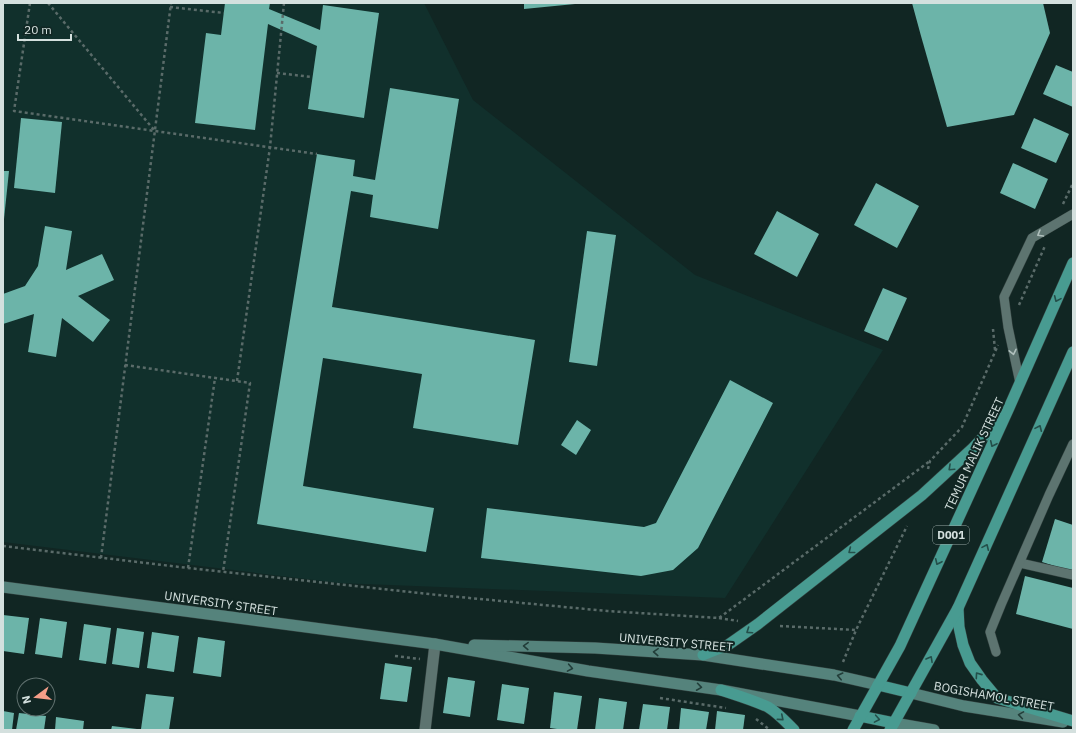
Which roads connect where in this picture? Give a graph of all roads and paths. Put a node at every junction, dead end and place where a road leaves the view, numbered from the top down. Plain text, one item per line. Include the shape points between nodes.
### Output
1 (30, 3) edge
2 (48, 3) edge
3 (171, 3) edge
4 (284, 3) edge
5 (170, 7) junction
6 (224, 13) dead end
7 (277, 73) junction
8 (312, 77) dead end
9 (155, 131) junction
10 (270, 147) junction
11 (317, 154) dead end
12 (1073, 214) edge
13 (1054, 225) junction
14 (1073, 263) edge
15 (1008, 327) junction
16 (995, 350) dead end
17 (1073, 352) edge
18 (125, 365) junction
19 (215, 378) junction
20 (237, 381) junction
21 (1020, 383) junction
22 (1008, 410) junction
23 (1073, 444) edge
24 (930, 461) dead end
25 (3, 546) edge
26 (101, 558) junction
27 (1020, 563) junction
28 (188, 568) junction
29 (222, 572) junction
30 (1073, 575) edge
31 (3, 587) edge
32 (958, 608) junction
33 (719, 618) junction
34 (758, 624) junction
35 (856, 630) dead end
36 (435, 644) junction
37 (996, 652) dead end
38 (703, 655) junction
39 (878, 685) junction
40 (721, 690) junction
41 (911, 693) junction
42 (860, 716) junction
43 (1073, 722) edge
44 (892, 726) edge
45 (425, 730) edge
46 (794, 730) edge
47 (853, 730) edge
48 (934, 730) edge

1 - 9 path via 14,111
2 - 9 path
3 - 5 path
4 - 7 path
5 - 6 path
5 - 9 path
7 - 8 path
7 - 10 path
9 - 10 path
9 - 18 path
10 - 11 path
10 - 20 path
12 - 13 lane
13 - 15 path
13 -> 15 lane via 1032,238 1004,297
14 -> 21 highway, TEMUR MALIK STREET / D001
15 - 16 path
15 -> 21 lane
32 -> 17 highway, D001
18 - 19 path
18 - 26 path
19 - 20 path
19 - 28 path
20 - 29 path via 250,383
21 - 22 highway, TEMUR MALIK STREET / D001
22 -> 34 highway via 973,448 922,496
22 -> 39 highway, TEMUR MALIK STREET / D001 via 900,646
23 - 27 lane
24 - 33 path
25 - 26 path
26 - 28 path
27 - 30 lane
27 - 37 lane via 990,632
28 - 29 path
29 - 33 path via 607,611
31 - 36 main road, UNIVERSITY STREET
41 -> 32 highway, D001
43 -> 32 highway via 997,698 970,663 959,627
33 - 34 path
34 - 35 path
34 -> 38 highway via 728,645
38 -> 36 main road, UNIVERSITY STREET via 595,648
36 -> 40 main road, UNIVERSITY STREET via 588,671
36 - 45 street
39 -> 38 main road, UNIVERSITY STREET via 834,675
39 - 41 highway, UNIVERSITY STREET
39 - 42 highway, TEMUR MALIK STREET / D001
40 - 42 main road, UNIVERSITY STREET
40 -> 46 highway via 768,708
43 -> 41 main road, BOGISHAMOL STREET via 964,706
41 - 44 highway, D001
42 -> 44 highway
42 - 47 highway, D001
44 - 48 main road

